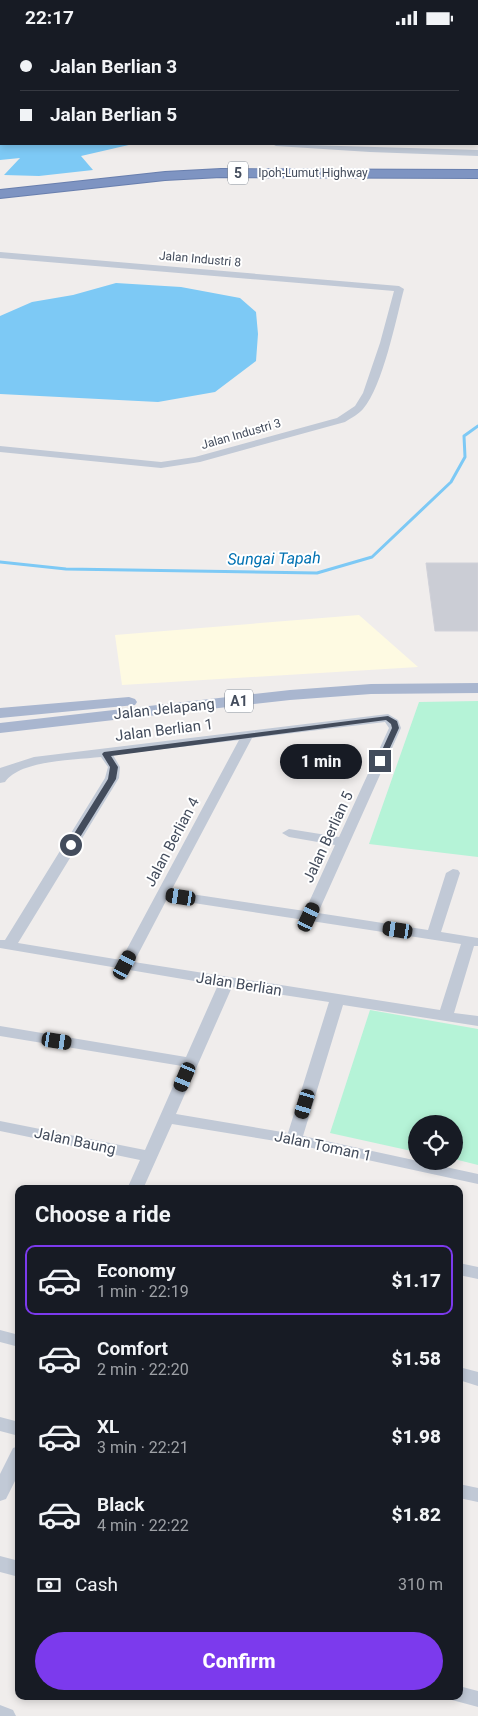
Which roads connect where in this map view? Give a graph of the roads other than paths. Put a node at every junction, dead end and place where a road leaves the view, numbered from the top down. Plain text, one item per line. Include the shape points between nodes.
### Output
1 (305, 145) edge
2 (424, 145) edge
3 (334, 146) edge
4 (418, 152) junction
5 (478, 153) edge
6 (478, 174) edge
7 (0, 194) edge
8 (0, 255) edge
9 (399, 289) joint
10 (0, 449) edge
11 (478, 676) edge
12 (478, 688) edge
13 (0, 713) edge
14 (388, 718) joint
15 (0, 728) edge
16 (248, 736) junction
17 (106, 754) junction
18 (3, 775) edge
19 (289, 833) dead end
20 (343, 842) junction
21 (453, 873) dead end
22 (163, 894) junction
23 (309, 917) junction
24 (434, 935) junction
25 (473, 941) edge
26 (4, 945) edge
27 (125, 965) junction
28 (227, 982) junction
29 (337, 1000) junction
30 (446, 1016) junction
31 (478, 1021) edge
32 (0, 1031) edge
33 (191, 1063) junction
34 (167, 1119) junction
35 (0, 1125) edge
36 (294, 1139) junction
37 (149, 1156) junction
38 (478, 1179) edge
39 (138, 1185) edge
40 (463, 1269) edge
41 (477, 1270) edge
42 (0, 1337) edge
43 (15, 1340) edge
44 (463, 1375) edge
45 (478, 1379) edge
46 (0, 1424) edge
47 (15, 1428) edge
48 (15, 1462) edge
49 (463, 1492) edge
50 (0, 1494) edge
51 (478, 1495) edge
52 (0, 1564) edge
53 (15, 1568) edge
54 (463, 1695) edge
55 (478, 1699) edge
56 (0, 1714) edge
57 (6, 1716) edge

1 - 3 street
2 - 4 street
3 - 4 street
4 - 5 street
6 - 7 highway, Ipoh-Lumut Highway / 5 via 221,173
8 - 9 street, Jalan Industri 8
9 - 10 street, Jalan Industri 3 via 368,393 359,408 341,420 196,460 161,465
11 - 13 main road, Jalan Jelapang / A1 via 312,681
12 - 15 main road, Jalan Jelapang / A1 via 371,689 290,695
14 - 16 street, Jalan Berlian 1
14 - 20 street, Jalan Berlian 5 via 395,728
16 - 17 street, Jalan Berlian 1
16 - 22 street, Jalan Berlian 4
17 - 18 street, Jalan Berlian 1 via 34,761
17 - 26 street via 114,767 112,779
19 - 20 street
20 - 23 street, Jalan Berlian 5
21 - 24 street
22 - 23 street
22 - 27 street, Jalan Berlian 4
23 - 24 street
24 - 25 street
25 - 30 street
26 - 27 street, Jalan Berlian
27 - 28 street, Jalan Berlian
28 - 29 street, Jalan Berlian
28 - 33 street
29 - 30 street, Jalan Berlian
29 - 36 street
30 - 31 street, Jalan Berlian
32 - 33 street
33 - 34 street
34 - 36 street, Jalan Toman 1
34 - 37 street
35 - 37 street, Jalan Baung
36 - 38 street, Jalan Toman 1
37 - 39 street
40 - 41 street
42 - 43 street
44 - 45 street
46 - 47 street
48 - 50 street
49 - 51 street
52 - 53 street
54 - 55 street
56 - 57 street

